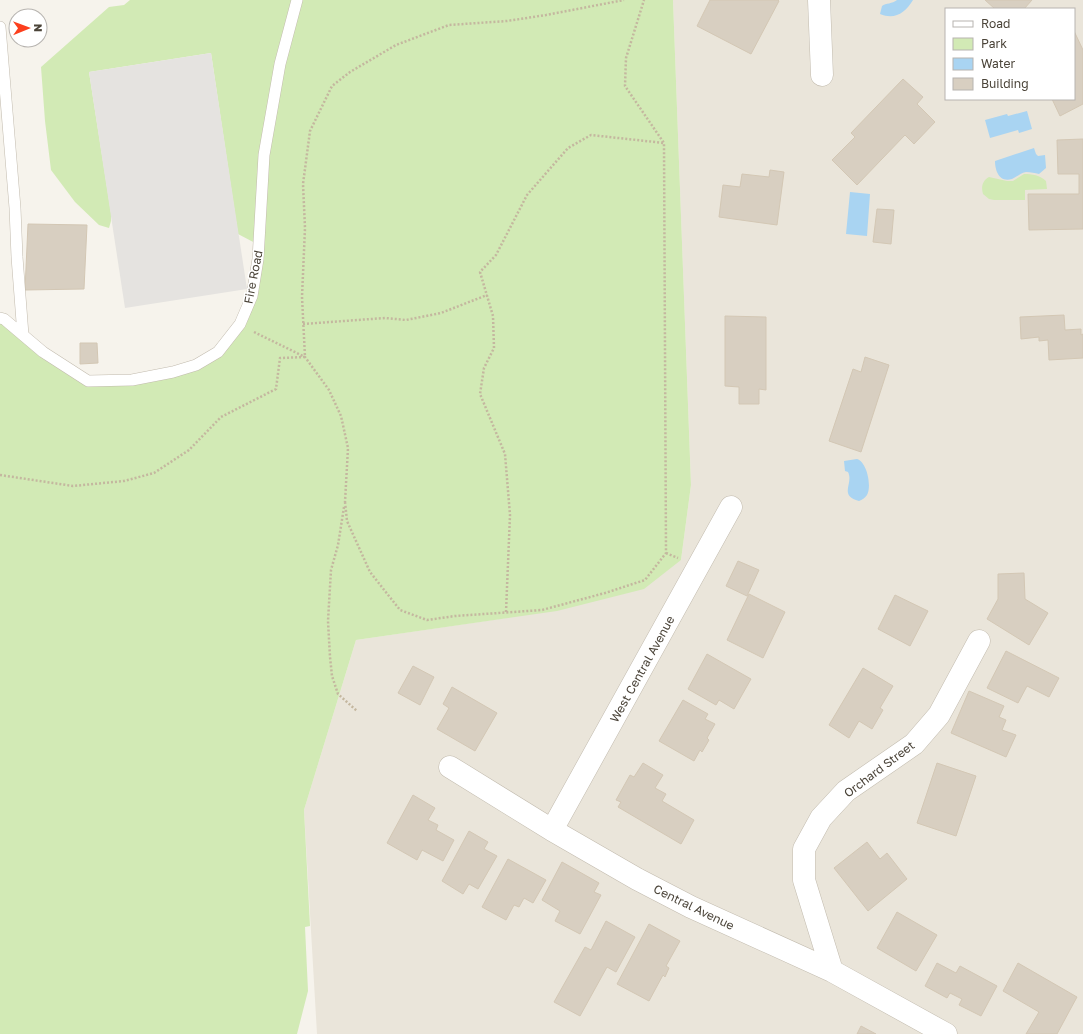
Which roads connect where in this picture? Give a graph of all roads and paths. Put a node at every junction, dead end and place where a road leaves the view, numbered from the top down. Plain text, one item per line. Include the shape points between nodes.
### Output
1 (297, 0) edge
2 (624, 0) edge
3 (644, 0) edge
4 (819, 0) edge
5 (0, 27) edge
6 (822, 75) dead end
7 (664, 143) junction
8 (487, 295) junction
9 (0, 318) edge
10 (240, 324) junction
11 (303, 324) junction
12 (23, 335) junction
13 (305, 357) junction
14 (0, 475) edge
15 (345, 502) junction
16 (731, 507) dead end
17 (506, 612) junction
18 (978, 640) dead end
19 (357, 711) dead end
20 (450, 767) dead end
21 (552, 830) junction
22 (832, 971) junction
23 (946, 1034) edge

1 - 10 lane, Fire Road via 280,64 264,155 258,259 252,296
2 - 11 path via 506,21 449,25 396,45 350,72 332,86 310,131 303,184
3 - 7 path via 626,58 625,86
4 - 6 street
5 - 12 lane
7 - 8 path via 591,135 568,148 527,195 496,255 480,272
7 - 17 path via 666,553 645,580 542,610
8 - 11 path via 441,313 406,320 385,318
8 - 17 path via 493,316 494,348 484,368 480,394 505,454 510,515
9 - 12 lane, Fire Road
10 - 12 lane, Fire Road via 218,352 196,365 132,380 88,381 43,352
10 - 13 path
11 - 13 path
13 - 14 path via 280,358 276,389 221,417 189,450 154,473 124,482 73,486
13 - 15 path via 329,390 341,416 348,448
15 - 17 path via 347,521 370,572 400,610 427,620
15 - 19 path via 331,570 328,621 330,657 332,676 338,694
16 - 21 street, West Central Avenue
18 - 22 street, Orchard Street via 939,715 914,744 846,791 821,818 804,849 804,880
20 - 21 street, Central Avenue
21 - 22 street, Central Avenue via 691,907
22 - 23 street, Central Avenue

